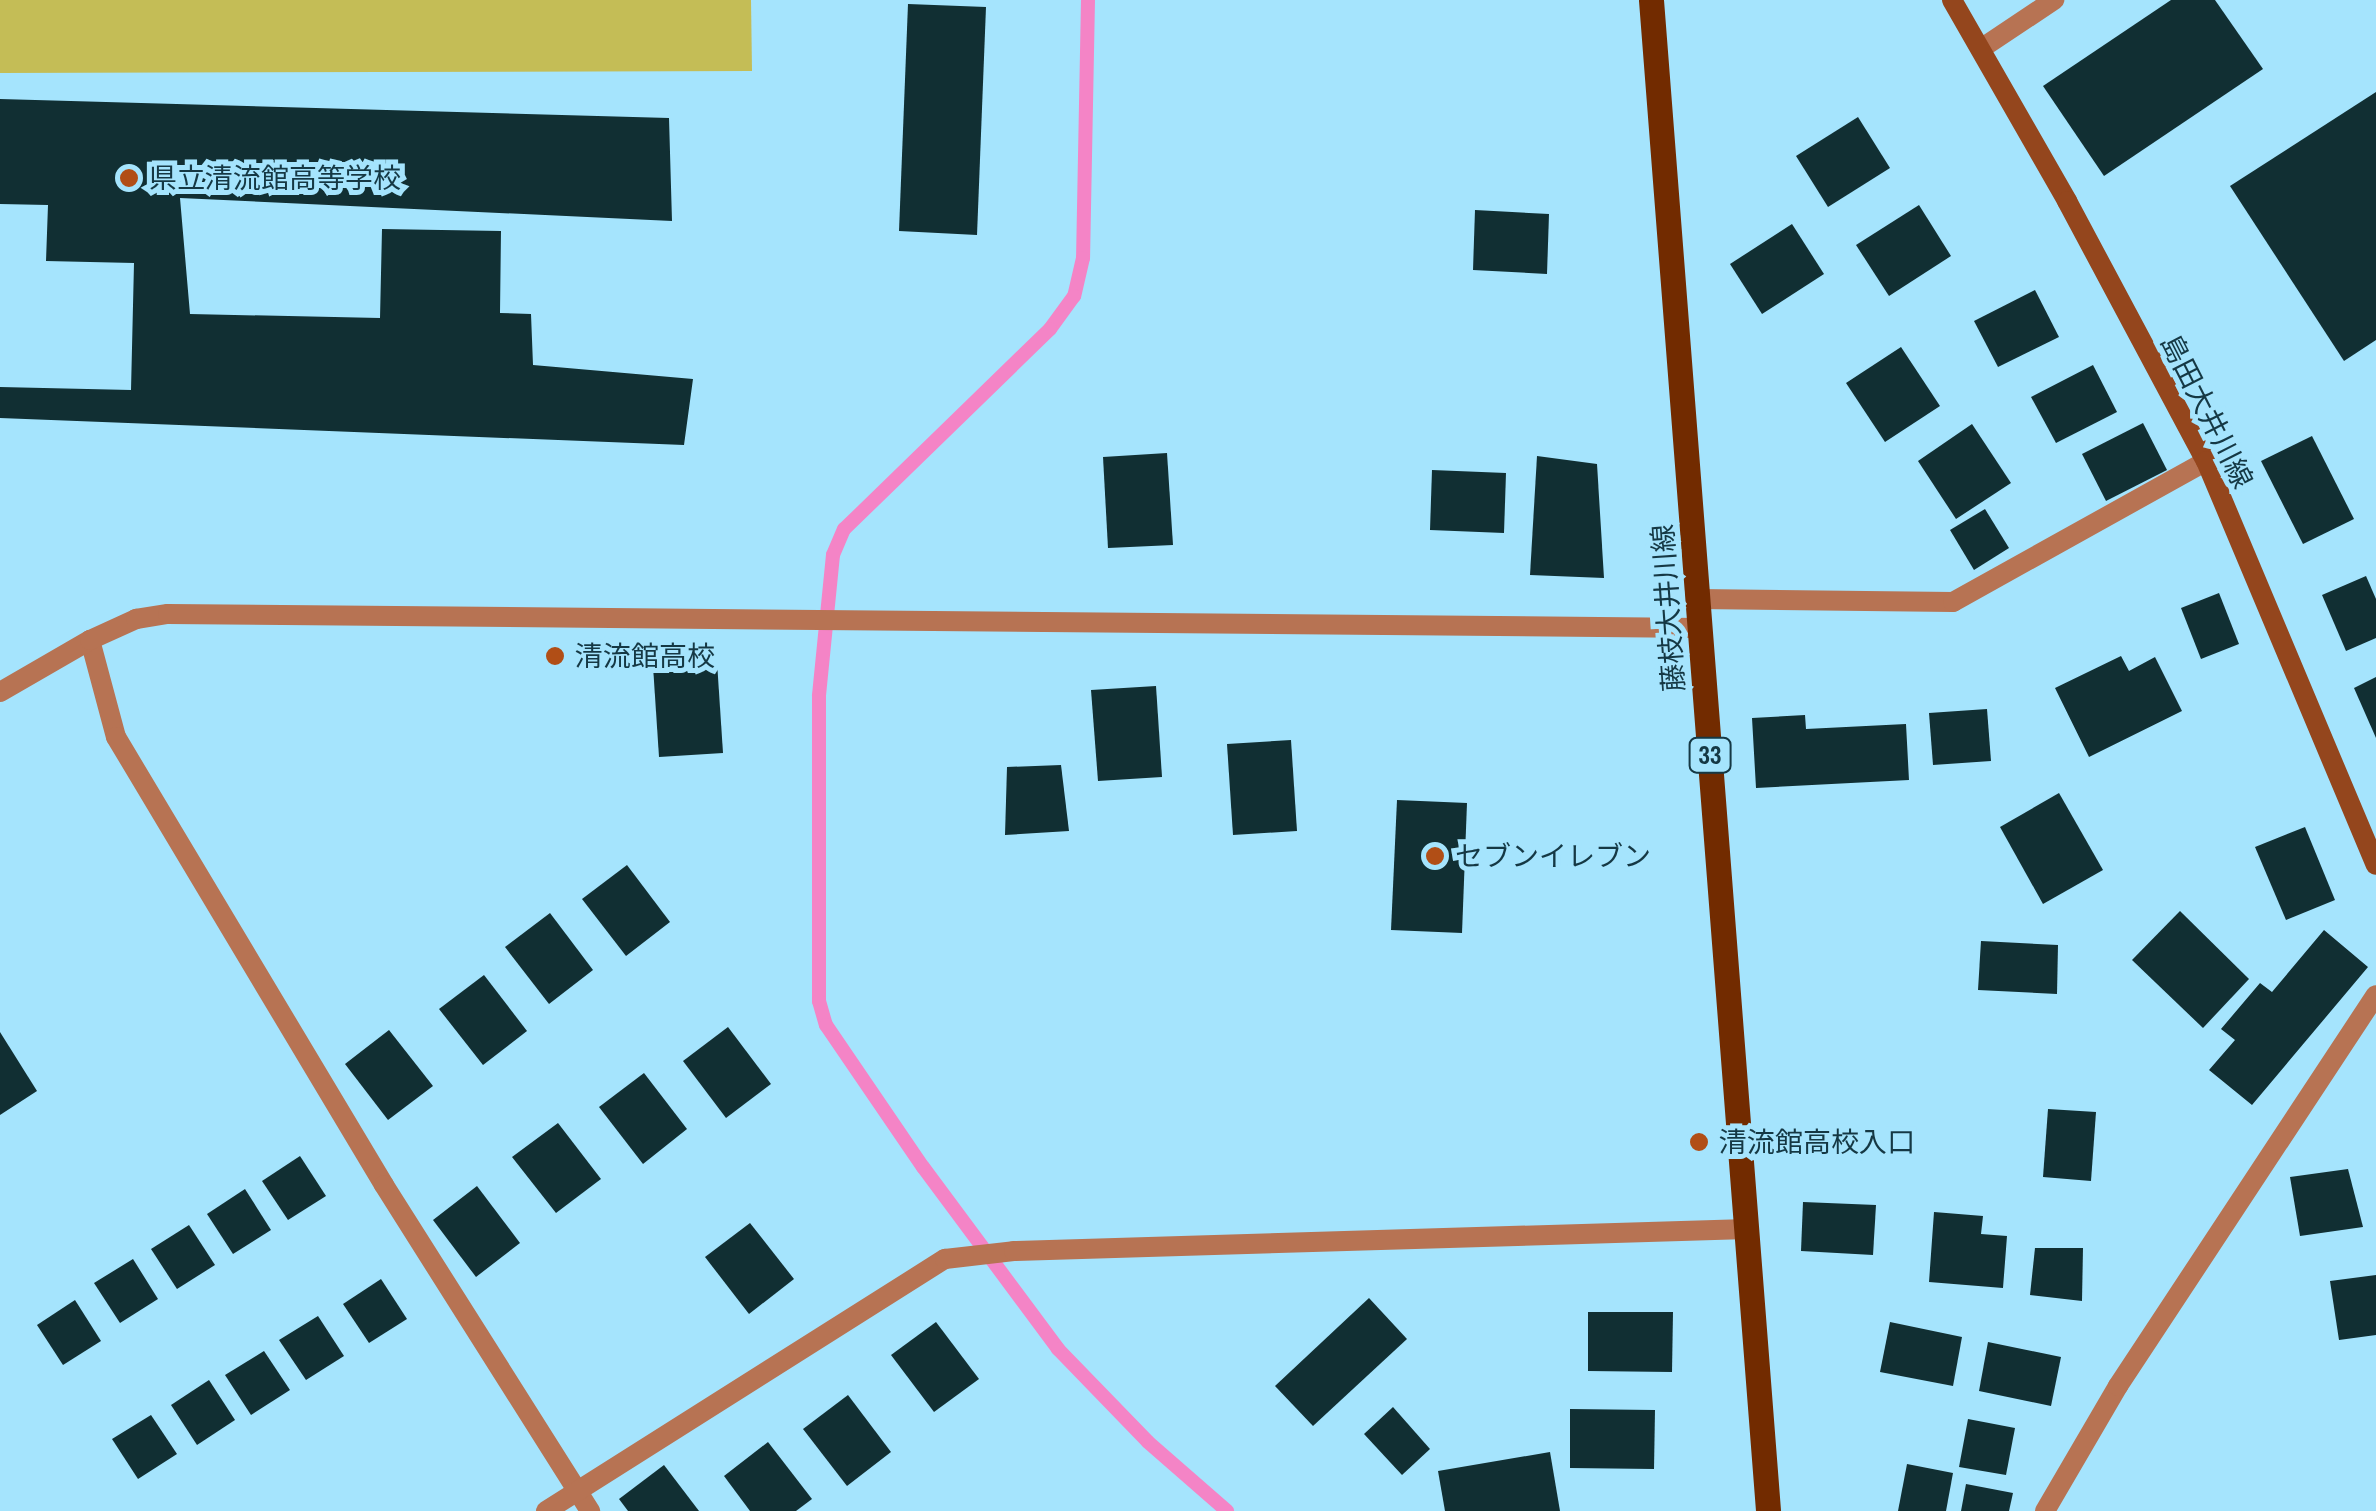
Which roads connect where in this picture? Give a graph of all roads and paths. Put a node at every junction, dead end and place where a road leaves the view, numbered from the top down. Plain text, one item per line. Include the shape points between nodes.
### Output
1 (1651, 0) edge
2 (1952, 0) edge
3 (2054, 0) edge
4 (1982, 48) junction
5 (2206, 462) junction
6 (1698, 599) junction
7 (1700, 628) junction
8 (86, 642) junction
9 (0, 692) edge
10 (2376, 865) edge
11 (2376, 995) edge
12 (1748, 1229) junction
13 (577, 1490) junction
14 (546, 1511) edge
15 (590, 1511) edge
16 (1768, 1511) edge
17 (2045, 1511) edge

1 - 6 main road, 藤枝大井川線 / 33
2 - 4 main road, 島田大井川線
3 - 4 street
4 - 5 main road, 島田大井川線
5 - 6 street via 1953,602
5 - 10 main road, 島田大井川線
6 - 7 main road, 藤枝大井川線 / 33
7 - 8 street via 168,614 136,619
7 - 12 main road, 藤枝大井川線 / 33
8 - 9 street
8 - 13 street via 116,737 384,1185
11 - 17 street via 2118,1386
12 - 13 street via 946,1259
12 - 16 main road, 藤枝大井川線 / 33
13 - 14 street
13 - 15 street

